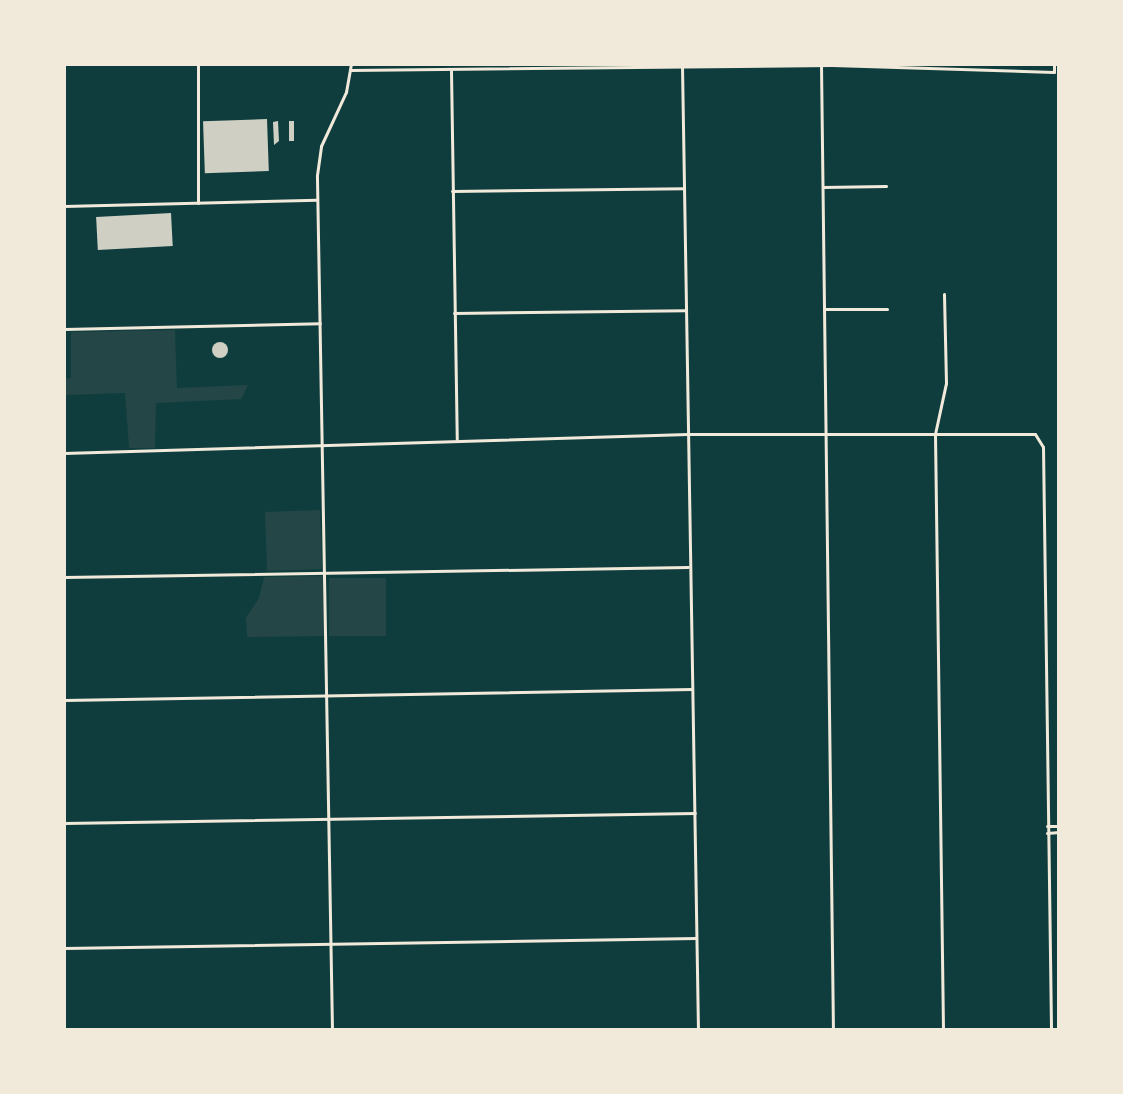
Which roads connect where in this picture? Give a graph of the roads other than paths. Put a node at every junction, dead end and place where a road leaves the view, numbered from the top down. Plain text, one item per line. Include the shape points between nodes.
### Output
1 (198, 64) edge
2 (351, 64) edge
3 (1054, 64) edge
4 (568, 65) edge
5 (821, 65) edge
6 (682, 66) edge
7 (450, 69) junction
8 (350, 70) junction
9 (886, 186) dead end
10 (823, 187) junction
11 (684, 188) junction
12 (452, 191) junction
13 (317, 200) junction
14 (198, 203) junction
15 (64, 206) edge
16 (944, 294) dead end
17 (824, 309) junction
18 (887, 309) dead end
19 (686, 310) junction
20 (454, 313) junction
21 (320, 323) junction
22 (64, 329) edge
23 (688, 434) junction
24 (826, 434) junction
25 (935, 434) junction
26 (457, 439) junction
27 (321, 446) junction
28 (64, 453) edge
29 (690, 566) junction
30 (325, 572) junction
31 (64, 577) edge
32 (692, 689) junction
33 (329, 696) junction
34 (64, 700) edge
35 (695, 813) junction
36 (329, 818) junction
37 (64, 823) edge
38 (1047, 826) junction
39 (1059, 826) edge
40 (1059, 832) edge
41 (1047, 833) junction
42 (697, 938) junction
43 (331, 944) junction
44 (64, 948) edge
45 (332, 1030) edge
46 (698, 1030) edge
47 (833, 1030) edge
48 (943, 1030) edge
49 (1051, 1030) edge

1 - 14 street
2 - 8 street
3 - 5 street via 1054,72
4 - 6 street
4 - 7 street
5 - 6 street
5 - 10 street
6 - 11 street
7 - 8 street
7 - 12 street
8 - 13 street via 321,146
9 - 10 street
10 - 17 street
11 - 12 street
11 - 19 street
12 - 20 street
13 - 14 street
13 - 21 street
14 - 15 street
16 - 25 street via 946,383
17 - 18 street
17 - 24 street
19 - 20 street
19 - 23 street
20 - 26 street
21 - 22 street
21 - 27 street
23 - 24 street
23 - 26 street
23 - 29 street
24 - 25 street
24 - 47 street
25 - 38 street via 1029,432 1043,447
25 - 48 street
26 - 27 street
27 - 28 street
27 - 30 street
29 - 30 street
29 - 32 street
30 - 31 street
30 - 33 street
32 - 33 street
32 - 35 street
33 - 34 street
33 - 36 street
35 - 36 street
35 - 42 street
36 - 37 street
36 - 43 street
38 - 39 street
38 - 41 street
40 - 41 street
41 - 49 street
42 - 43 street
42 - 46 street
43 - 44 street
43 - 45 street

